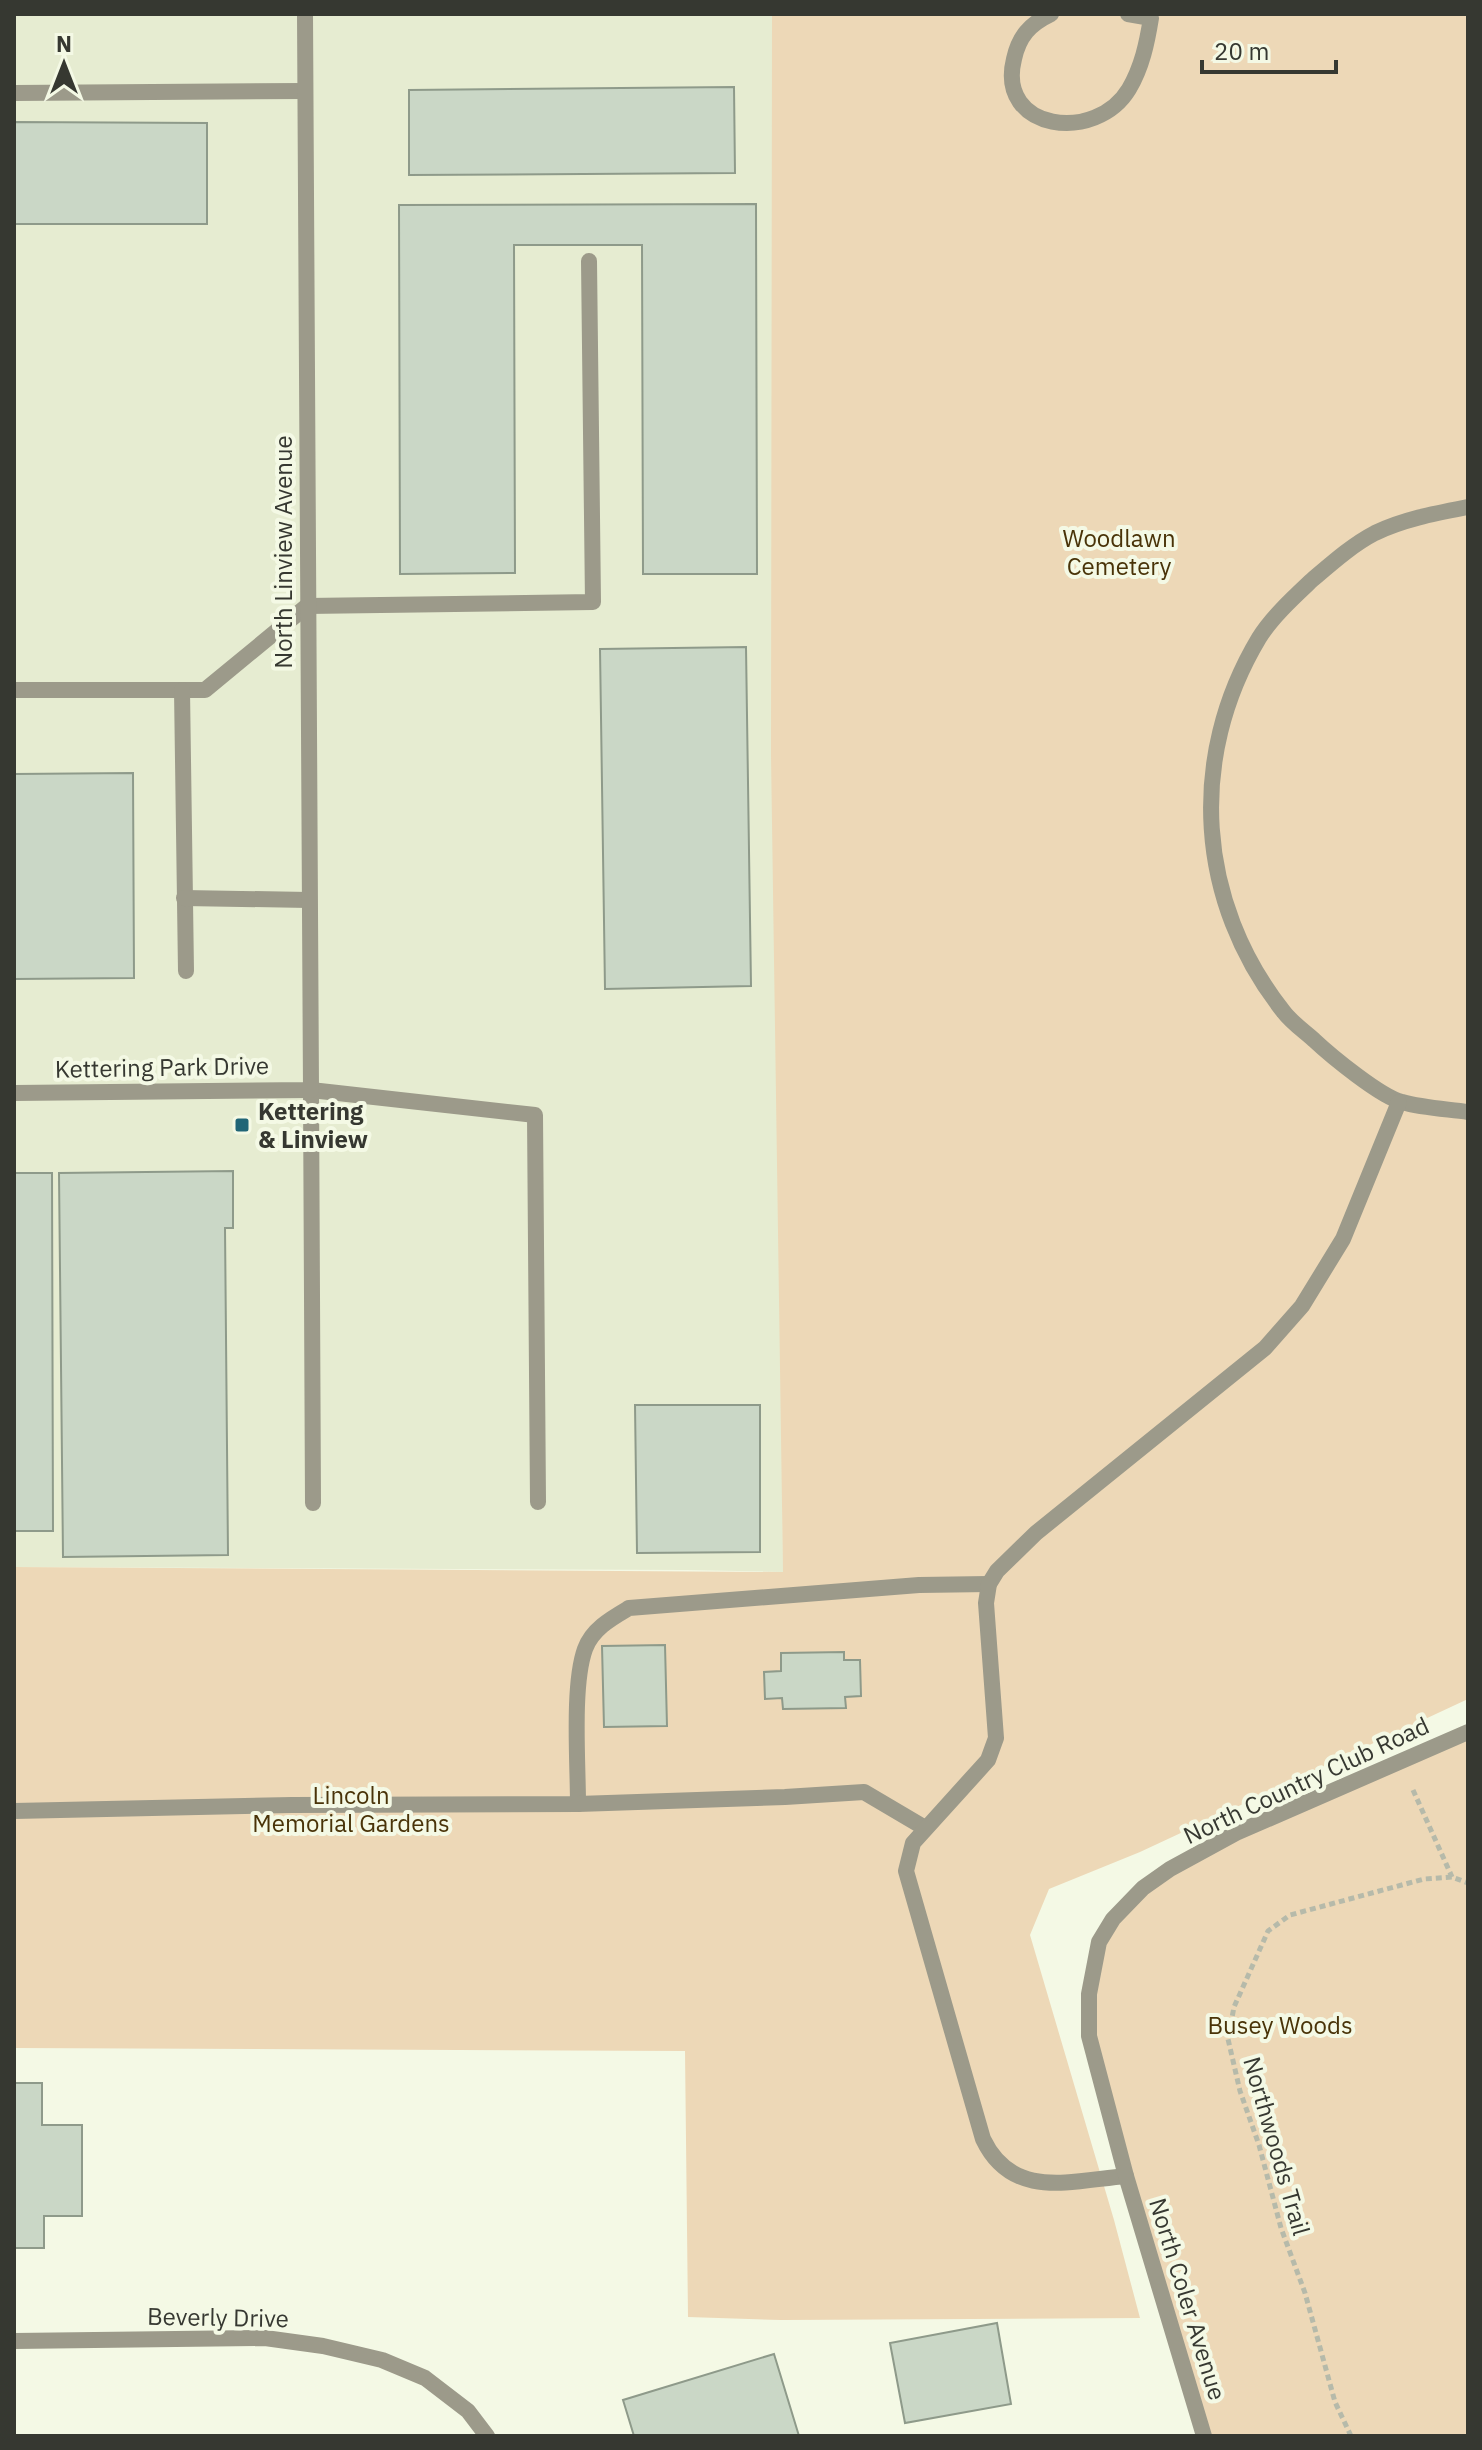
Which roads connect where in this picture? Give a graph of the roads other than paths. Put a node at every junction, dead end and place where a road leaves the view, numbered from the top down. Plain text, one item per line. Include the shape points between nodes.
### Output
1 (305, 14) edge
2 (1051, 14) edge
3 (1128, 14) edge
4 (1156, 16) edge
5 (305, 91) junction
6 (14, 93) edge
7 (589, 261) dead end
8 (1468, 507) edge
9 (307, 606) junction
10 (14, 690) edge
11 (182, 690) junction
12 (184, 898) junction
13 (309, 900) junction
14 (186, 971) dead end
15 (311, 1090) junction
16 (14, 1093) edge
17 (1399, 1102) junction
18 (1468, 1112) edge
19 (538, 1502) dead end
20 (313, 1503) dead end
21 (989, 1584) junction
22 (1468, 1732) edge
23 (578, 1804) junction
24 (14, 1811) edge
25 (925, 1828) junction
26 (1126, 2176) junction
27 (14, 2341) edge
28 (487, 2436) edge
29 (1204, 2436) edge

1 - 5 street, North Linview Avenue
2 - 4 street via 1035,21 1018,41 1011,70 1016,95 1030,113 1053,124 1082,124 1106,114 1128,91
3 - 4 street
5 - 6 street
5 - 9 street, North Linview Avenue
7 - 9 street via 593,602
8 - 17 street via 1375,534 1339,556 1294,596 1260,636 1235,687 1215,749 1210,801 1216,874 1249,960 1285,1014 1338,1062
9 - 11 street via 205,690
9 - 13 street, North Linview Avenue
10 - 11 street
11 - 12 street
12 - 13 street
12 - 14 street
13 - 15 street, North Linview Avenue
15 - 16 street, Kettering Park Drive
15 - 19 street, Kettering Park Drive via 535,1115
15 - 20 street, North Linview Avenue
17 - 18 street
17 - 21 street via 1343,1239 1302,1306 1265,1348 1036,1533
21 - 23 street via 629,1608 605,1621 585,1647 579,1680
21 - 25 street via 996,1738 988,1760
22 - 26 street, North Country Club Road via 1236,1833 1143,1888 1113,1919 1099,1942 1089,1994 1089,2036
23 - 24 street
23 - 25 street via 864,1792
25 - 26 street via 913,1843 906,1871 992,2158 1014,2176 1040,2184
26 - 29 street, North Coler Avenue
27 - 28 street, Beverly Drive via 265,2338 323,2346 382,2360 425,2378 468,2411

